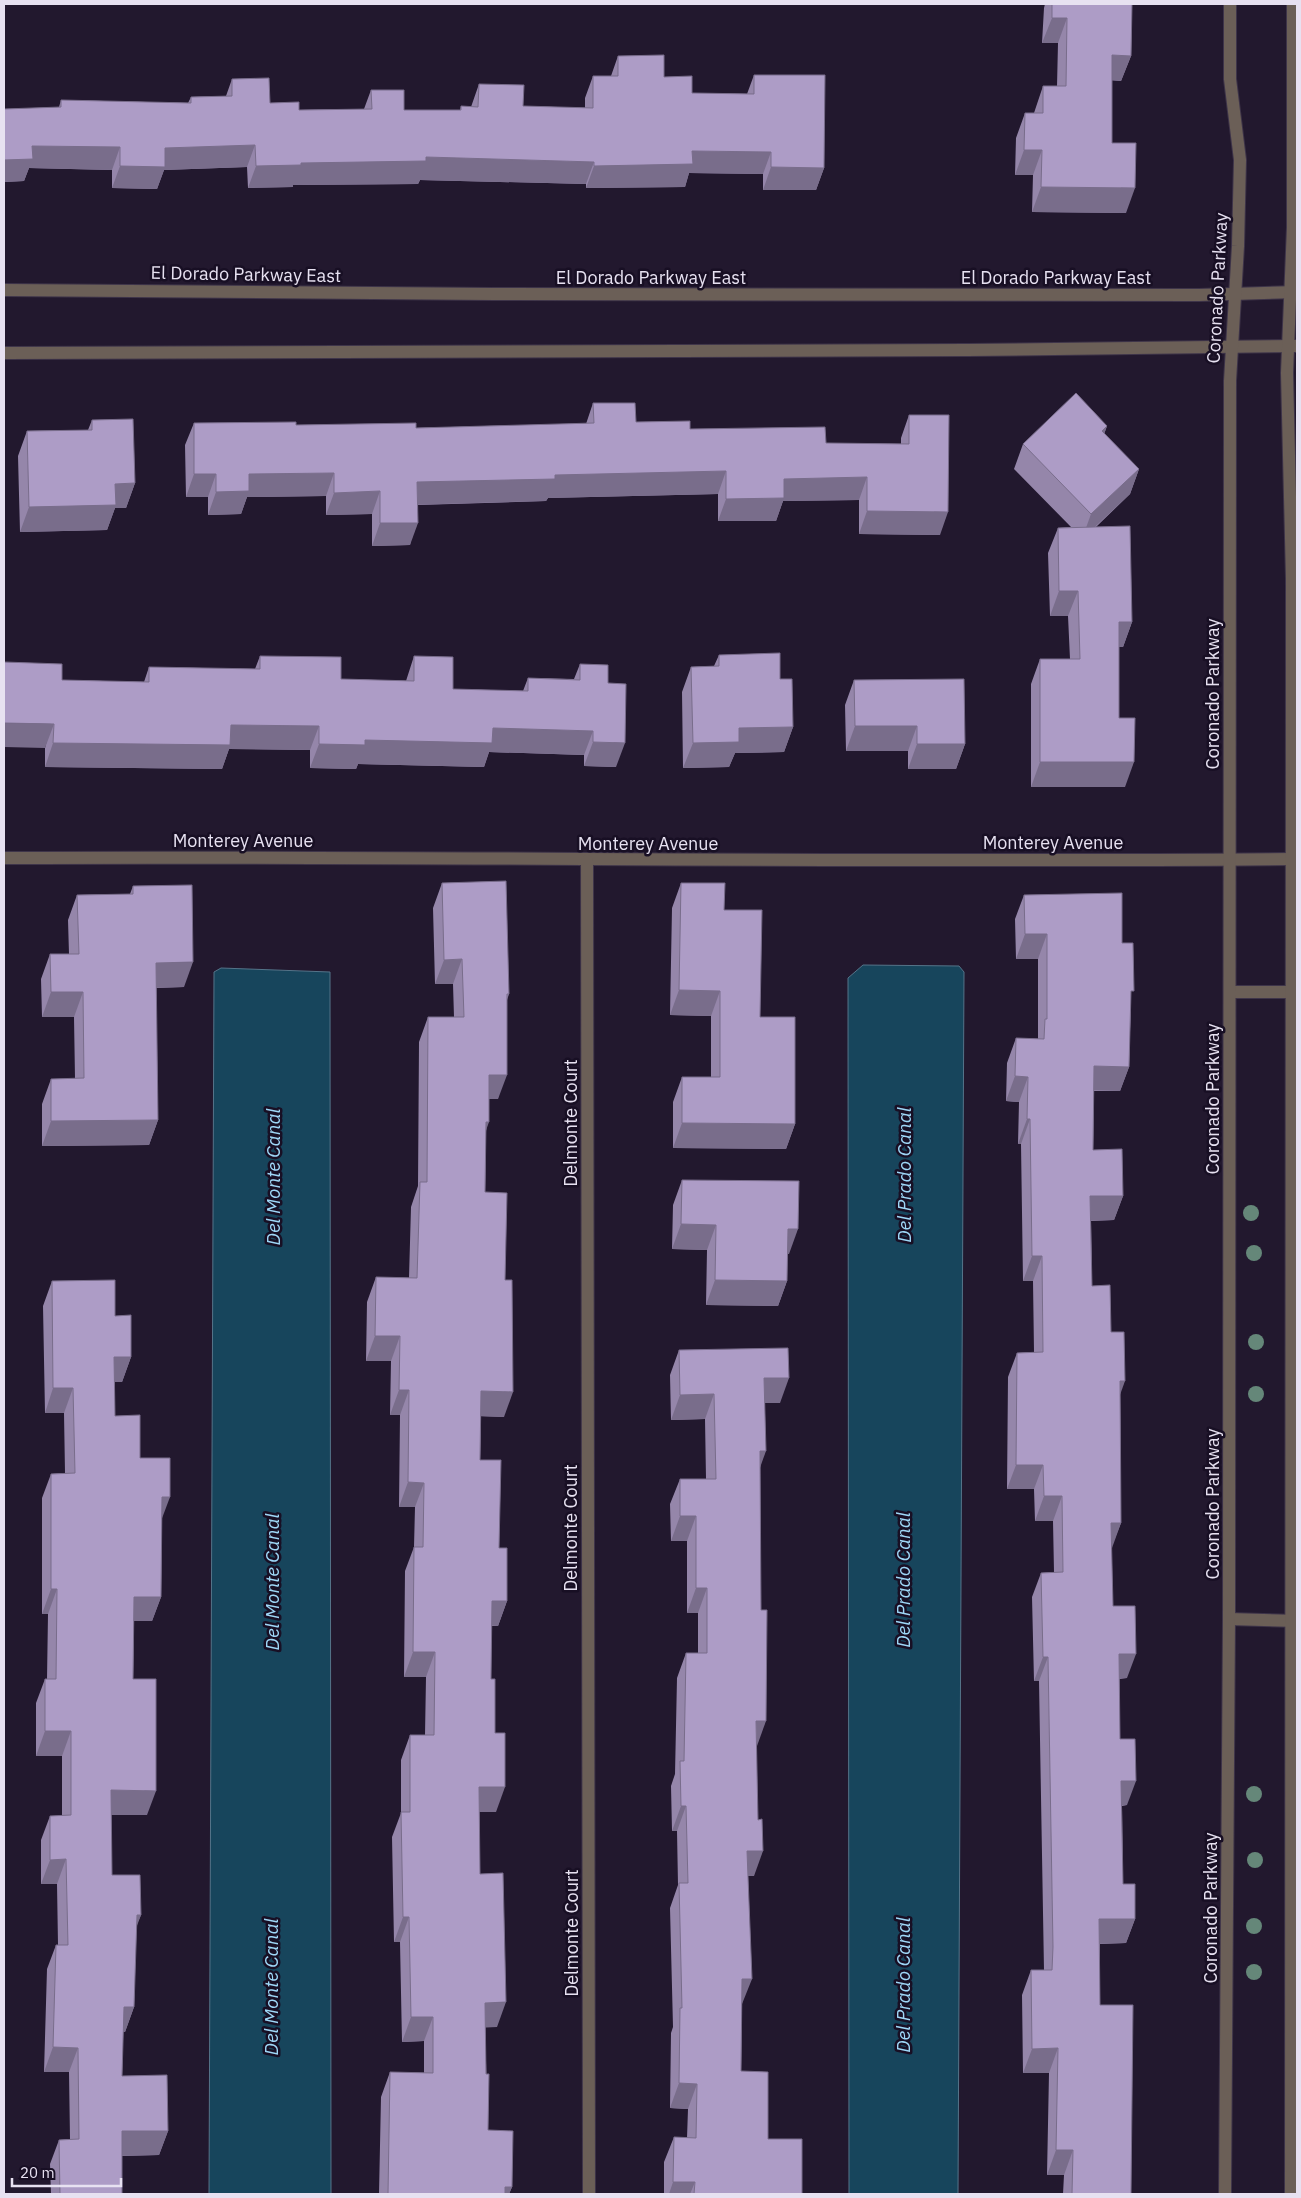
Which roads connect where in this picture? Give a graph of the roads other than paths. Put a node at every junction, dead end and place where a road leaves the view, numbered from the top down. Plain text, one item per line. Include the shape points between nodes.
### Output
1 (1230, 4) edge
2 (1293, 4) edge
3 (4, 290) edge
4 (1294, 292) edge
5 (1235, 294) junction
6 (1293, 346) edge
7 (1232, 347) junction
8 (4, 353) edge
9 (4, 858) edge
10 (1292, 859) junction
11 (1229, 860) junction
12 (586, 861) junction
13 (1230, 992) junction
14 (1294, 992) edge
15 (1229, 1620) junction
16 (1294, 1621) edge
17 (589, 2194) edge
18 (1225, 2194) edge
19 (1291, 2194) edge

1 - 5 street, Coronado Parkway via 1230,79 1240,160
2 - 4 street
3 - 5 street, El Dorado Parkway East
4 - 5 street, El Dorado Parkway East
4 - 6 street
5 - 7 street, Coronado Parkway
6 - 7 street
6 - 10 street via 1287,373 1292,579
7 - 8 street
7 - 11 street, Coronado Parkway
9 - 12 street, Monterey Avenue via 376,857
10 - 11 street, Monterey Avenue
10 - 14 street
11 - 12 street, Monterey Avenue via 831,858
11 - 13 street, Coronado Parkway
12 - 17 street, Delmonte Court
13 - 14 street
13 - 15 street, Coronado Parkway
14 - 16 street
15 - 16 street
15 - 18 street, Coronado Parkway
16 - 19 street

